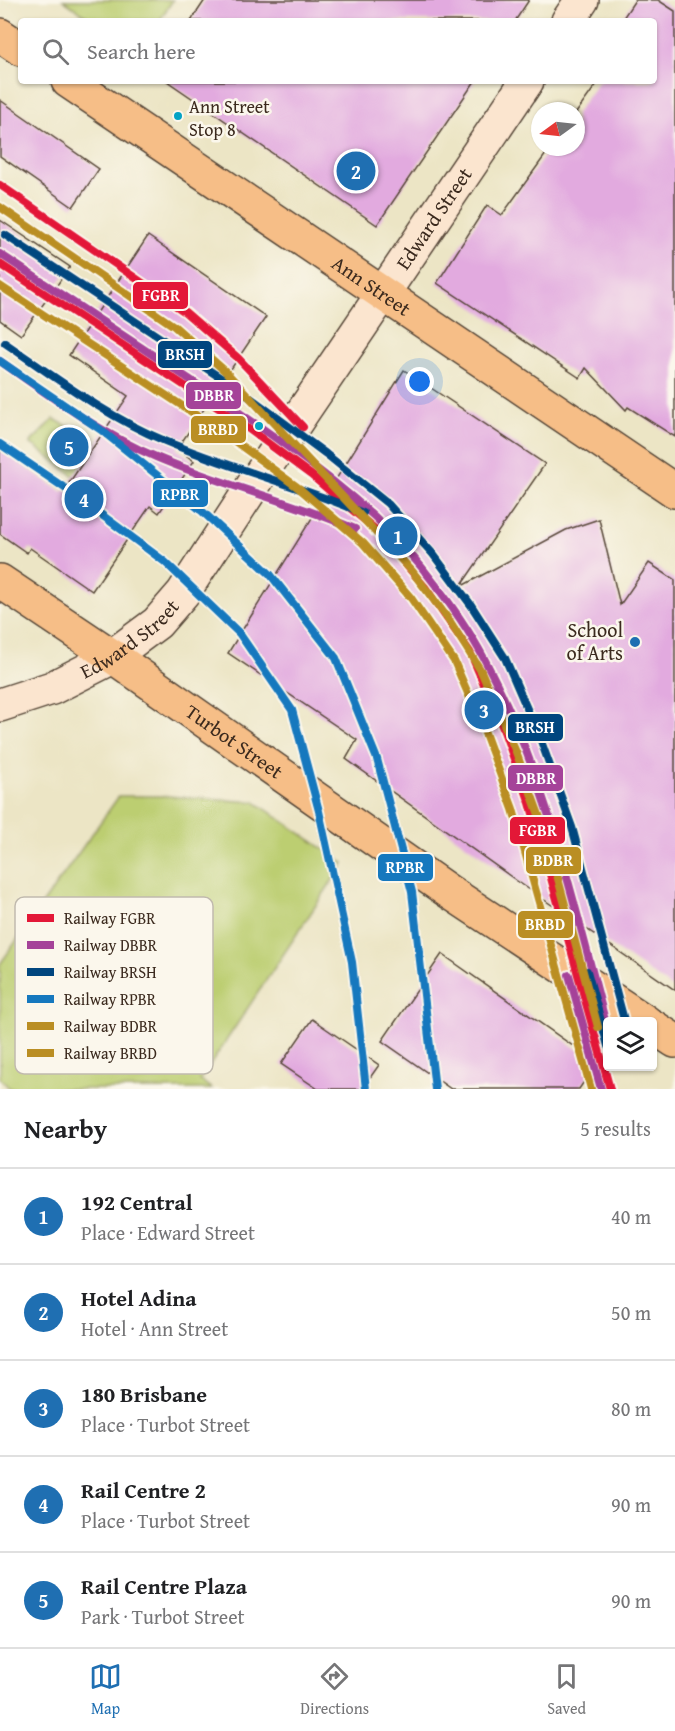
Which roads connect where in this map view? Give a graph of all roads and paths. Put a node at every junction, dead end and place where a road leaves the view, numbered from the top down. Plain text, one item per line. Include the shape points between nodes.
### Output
1 (582, 0) edge
2 (570, 18) edge
3 (0, 35) edge
4 (18, 47) edge
5 (72, 84) edge
6 (525, 84) edge
7 (384, 294) junction
8 (675, 491) edge
9 (0, 580) edge
10 (112, 656) junction
11 (0, 705) edge
12 (638, 1017) edge
13 (657, 1029) edge
14 (675, 1041) edge

1 - 2 main road
3 - 4 main road
5 - 7 main road, Ann Street
6 - 7 main road, Edward Street
7 - 8 main road, Ann Street
7 - 10 main road, Edward Street via 183,593 157,622
9 - 10 main road, Turbot Street
10 - 11 main road, Edward Street via 52,688
10 - 12 main road, Turbot Street via 448,891
13 - 14 main road

